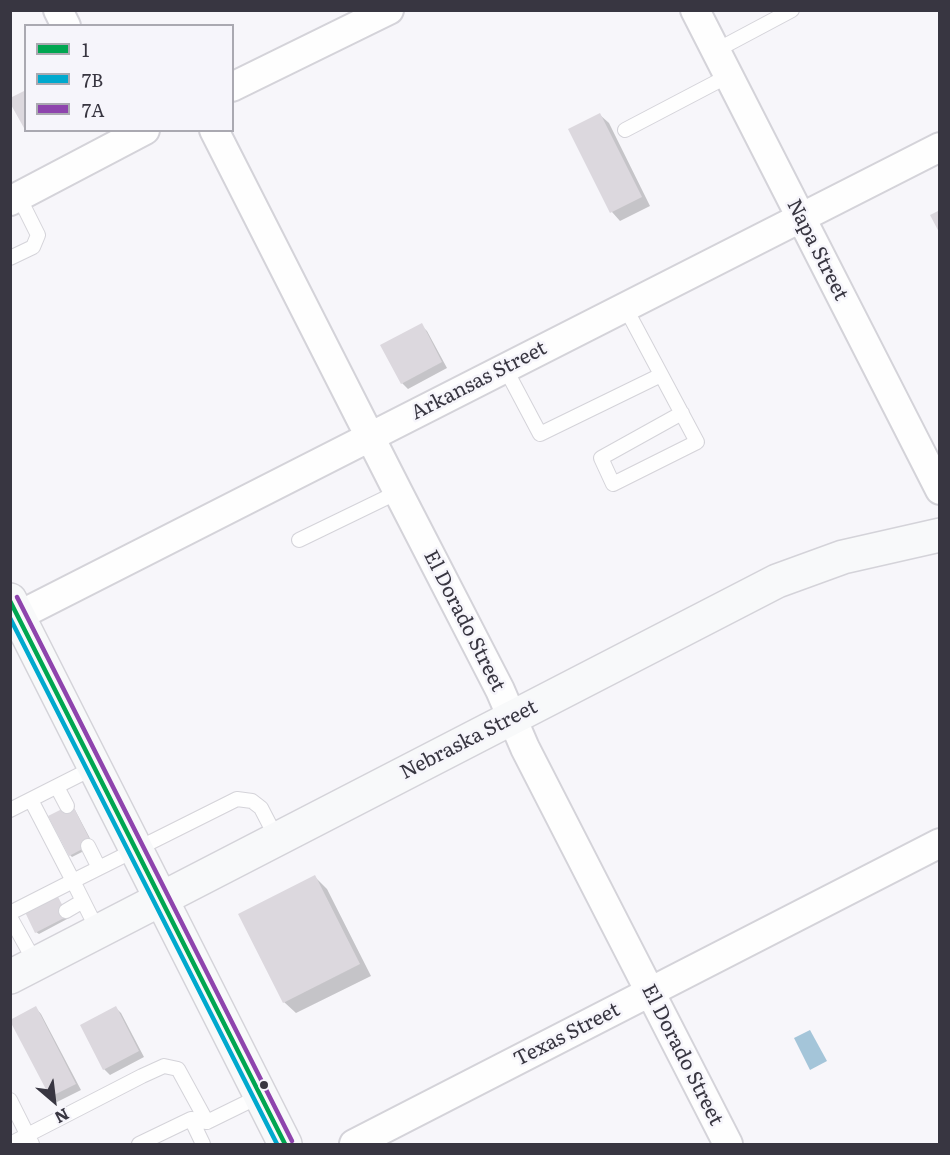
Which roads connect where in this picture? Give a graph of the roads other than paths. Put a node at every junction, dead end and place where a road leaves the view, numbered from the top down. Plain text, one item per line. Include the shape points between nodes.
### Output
1 (58, 10) edge
2 (389, 10) edge
3 (695, 10) edge
4 (792, 10) edge
5 (354, 18) edge
6 (65, 24) edge
7 (715, 51) junction
8 (728, 76) junction
9 (234, 86) edge
10 (626, 130) dead end
11 (215, 132) edge
12 (129, 134) edge
13 (939, 147) edge
14 (15, 199) edge
15 (800, 218) junction
16 (10, 258) edge
17 (625, 307) junction
18 (505, 368) junction
19 (661, 375) junction
20 (682, 413) junction
21 (370, 436) junction
22 (939, 490) edge
23 (398, 492) junction
24 (939, 535) edge
25 (299, 540) dead end
26 (14, 608) edge
27 (512, 718) junction
28 (95, 767) junction
29 (57, 787) junction
30 (31, 800) junction
31 (67, 806) dead end
32 (10, 810) edge
33 (277, 839) junction
34 (939, 843) edge
35 (88, 846) dead end
36 (137, 849) junction
37 (99, 868) junction
38 (73, 881) junction
39 (161, 898) junction
40 (83, 901) junction
41 (66, 911) dead end
42 (10, 915) edge
43 (98, 931) junction
44 (23, 971) edge
45 (650, 992) junction
46 (260, 1096) junction
47 (10, 1100) edge
48 (191, 1119) junction
49 (207, 1122) junction
50 (30, 1140) edge
51 (10, 1144) edge
52 (139, 1144) edge
53 (203, 1144) edge
54 (285, 1144) edge
55 (354, 1144) edge
56 (728, 1144) edge

1 - 6 street
2 - 5 street
3 - 7 street, Napa Street
4 - 7 lane
5 - 9 street
7 - 8 street, Napa Street
8 - 10 lane
8 - 15 street, Napa Street
11 - 21 street, El Dorado Street
12 - 14 street
13 - 15 street, Arkansas Street
14 - 16 lane via 38,235 33,247
15 - 17 street, Arkansas Street
15 - 22 street, Napa Street
17 - 18 street, Arkansas Street
17 - 19 lane
18 - 19 lane via 540,434
18 - 21 street, Arkansas Street
19 - 20 lane
20 - 20 lane via 697,442 613,484 601,458
21 - 23 street, El Dorado Street
21 - 26 street, Arkansas Street
23 - 25 lane
23 - 27 street, El Dorado Street
24 - 27 street, Nebraska Street via 843,557 777,581
26 - 28 street
27 - 33 street, Nebraska Street
27 - 45 street, El Dorado Street
28 - 29 lane
28 - 36 street
29 - 30 lane
29 - 31 lane
30 - 32 lane
30 - 38 lane
33 - 36 lane via 261,808 252,801 237,799
33 - 39 street, Nebraska Street
34 - 45 street, Texas Street
35 - 37 lane
36 - 37 lane
36 - 39 street
37 - 38 lane
38 - 40 lane
38 - 42 lane
39 - 43 street, Nebraska Street
39 - 46 street
40 - 41 lane
40 - 43 lane
42 - 44 lane via 26,931
43 - 44 street, Nebraska Street
45 - 55 street, Texas Street
45 - 56 street, El Dorado Street
46 - 49 lane
46 - 54 street
47 - 50 lane
48 - 49 lane
48 - 52 lane
48 - 53 lane
49 - 50 lane via 178,1069 164,1066
50 - 51 lane

